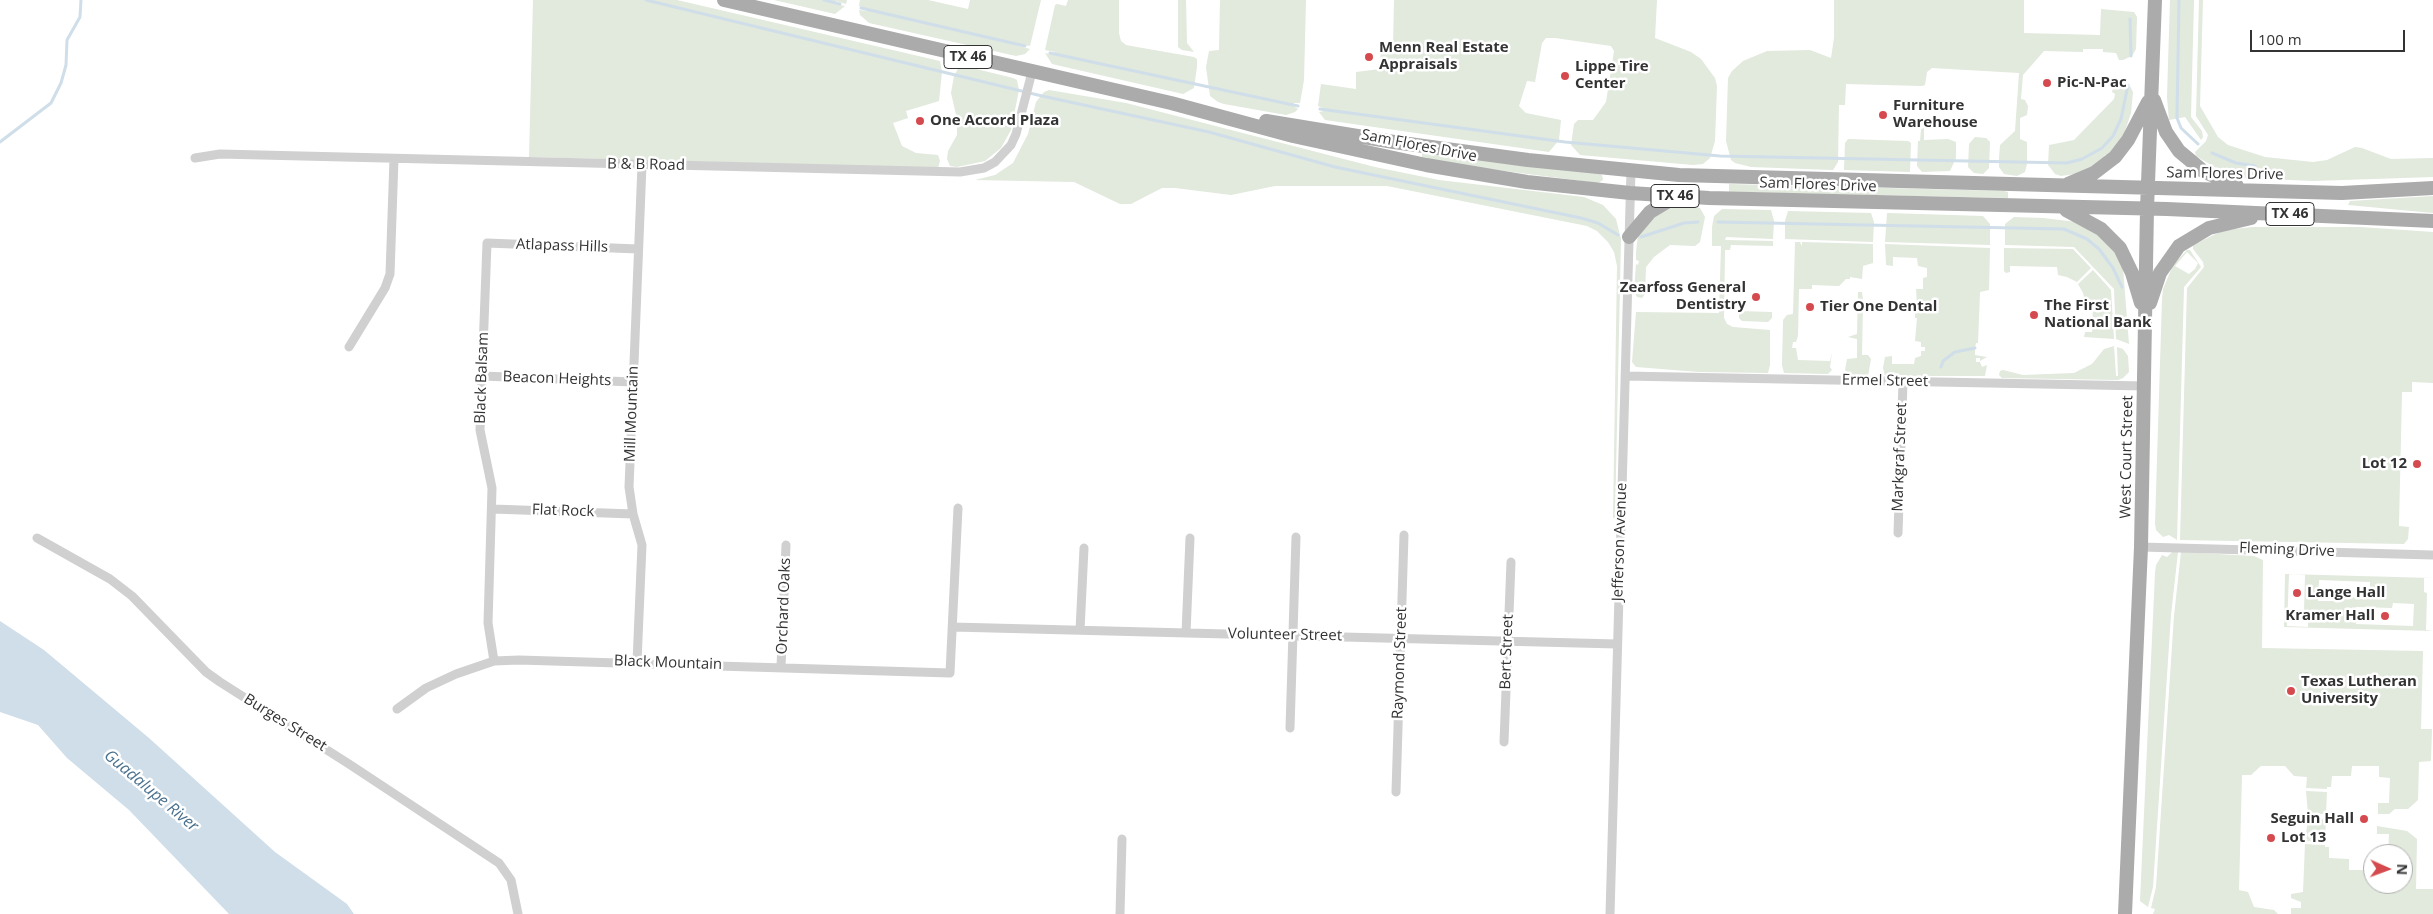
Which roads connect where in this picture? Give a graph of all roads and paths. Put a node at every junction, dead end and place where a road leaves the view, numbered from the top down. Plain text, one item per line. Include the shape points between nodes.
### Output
1 (724, 0) edge
2 (2155, 0) edge
3 (1032, 72) junction
4 (2152, 92) junction
5 (1211, 113) junction
6 (195, 158) dead end
7 (394, 159) junction
8 (642, 165) junction
9 (1630, 171) junction
10 (2052, 186) junction
11 (2433, 188) edge
12 (2148, 189) junction
13 (2255, 191) junction
14 (1630, 193) junction
15 (1677, 196) junction
16 (2052, 207) junction
17 (2147, 209) junction
18 (2282, 213) junction
19 (2433, 221) edge
20 (1629, 237) junction
21 (487, 243) joint
22 (638, 249) junction
23 (2145, 323) junction
24 (349, 347) dead end
25 (482, 376) junction
26 (1625, 376) junction
27 (633, 382) junction
28 (1902, 382) junction
29 (2145, 386) junction
30 (958, 508) dead end
31 (493, 509) junction
32 (633, 514) junction
33 (1898, 533) dead end
34 (1404, 535) dead end
35 (1296, 537) dead end
36 (37, 538) dead end
37 (1190, 538) dead end
38 (786, 546) dead end
39 (2141, 547) junction
40 (1084, 548) dead end
41 (2433, 555) edge
42 (1512, 562) dead end
43 (953, 627) junction
44 (1080, 630) junction
45 (1186, 633) junction
46 (1292, 635) junction
47 (1400, 638) junction
48 (1507, 641) junction
49 (1617, 644) junction
50 (494, 661) junction
51 (637, 662) junction
52 (782, 667) junction
53 (397, 709) dead end
54 (1290, 728) dead end
55 (1504, 742) dead end
56 (1396, 792) dead end
57 (1122, 838) dead end
58 (518, 914) edge
59 (1120, 914) edge
60 (1610, 914) edge
61 (2125, 914) edge

1 - 3 main road, Sam Flores Drive / TX 46
2 - 4 main road, West Court Street
3 - 5 main road, Sam Flores Drive / TX 46
3 - 8 street, B & B Road via 1011,145 995,162 972,171
4 - 10 main road via 2132,134 2116,157 2086,177
4 - 12 main road, West Court Street
4 - 13 main road via 2166,132 2186,158 2214,177
5 - 9 main road, Sam Flores Drive / TX 46 via 1402,144
5 - 14 main road, Sam Flores Drive / TX 46 via 1276,132 1426,165 1527,182
6 - 7 street, B & B Road via 220,154
7 - 8 street, B & B Road
7 - 24 street via 390,274
8 - 22 street, Mill Mountain
9 - 10 main road, Sam Flores Drive / TX 46
9 - 14 street, Jefferson Avenue
10 - 12 main road, Sam Flores Drive / TX 46
11 - 13 main road, Sam Flores Drive / TX 46 via 2342,193
12 - 13 main road, Sam Flores Drive / TX 46
12 - 17 main road, West Court Street
14 - 15 main road, Sam Flores Drive / TX 46
14 - 20 street, Jefferson Avenue
15 - 16 main road, Sam Flores Drive / TX 46
15 - 20 main road via 1650,212
16 - 17 main road, Sam Flores Drive / TX 46
16 - 23 main road via 2072,212 2091,222 2120,248 2132,273
17 - 18 main road, Sam Flores Drive / TX 46
17 - 23 main road, West Court Street
18 - 19 main road, Sam Flores Drive / TX 46
18 - 23 main road via 2220,225 2178,246 2160,273
20 - 26 street, Jefferson Avenue
21 - 22 street, Atlapass Hills
21 - 25 street, Black Balsam
22 - 27 street, Mill Mountain
23 - 29 main road, West Court Street
25 - 27 street, Beacon Heights
25 - 31 street, Black Balsam via 480,430
26 - 28 street, Ermel Street
26 - 49 street, Jefferson Avenue
27 - 32 street, Mill Mountain via 629,487
28 - 29 street, Ermel Street
28 - 33 street, Markgraf Street
29 - 39 main road, West Court Street
30 - 43 street
31 - 32 street, Flat Rock
31 - 50 street, Black Balsam via 488,623
32 - 51 street, Mill Mountain via 642,545
34 - 47 street, Raymond Street
35 - 46 street
36 - 58 street, Burges Street via 110,579 132,596 206,672 220,682 499,863 511,880
37 - 45 street
38 - 52 street, Orchard Oaks
39 - 41 street, Fleming Drive
39 - 61 main road, West Court Street
40 - 44 street
42 - 48 street, Bert Street
43 - 44 street, Volunteer Street
43 - 52 street, Black Mountain via 950,673
44 - 45 street, Volunteer Street
45 - 46 street, Volunteer Street
46 - 47 street, Volunteer Street
46 - 54 street
47 - 48 street, Volunteer Street
47 - 56 street, Raymond Street
48 - 49 street, Volunteer Street
48 - 55 street, Bert Street
49 - 60 street, Jefferson Avenue
50 - 51 street, Black Mountain
50 - 53 street, Black Mountain via 426,688
51 - 52 street, Black Mountain
57 - 59 street

